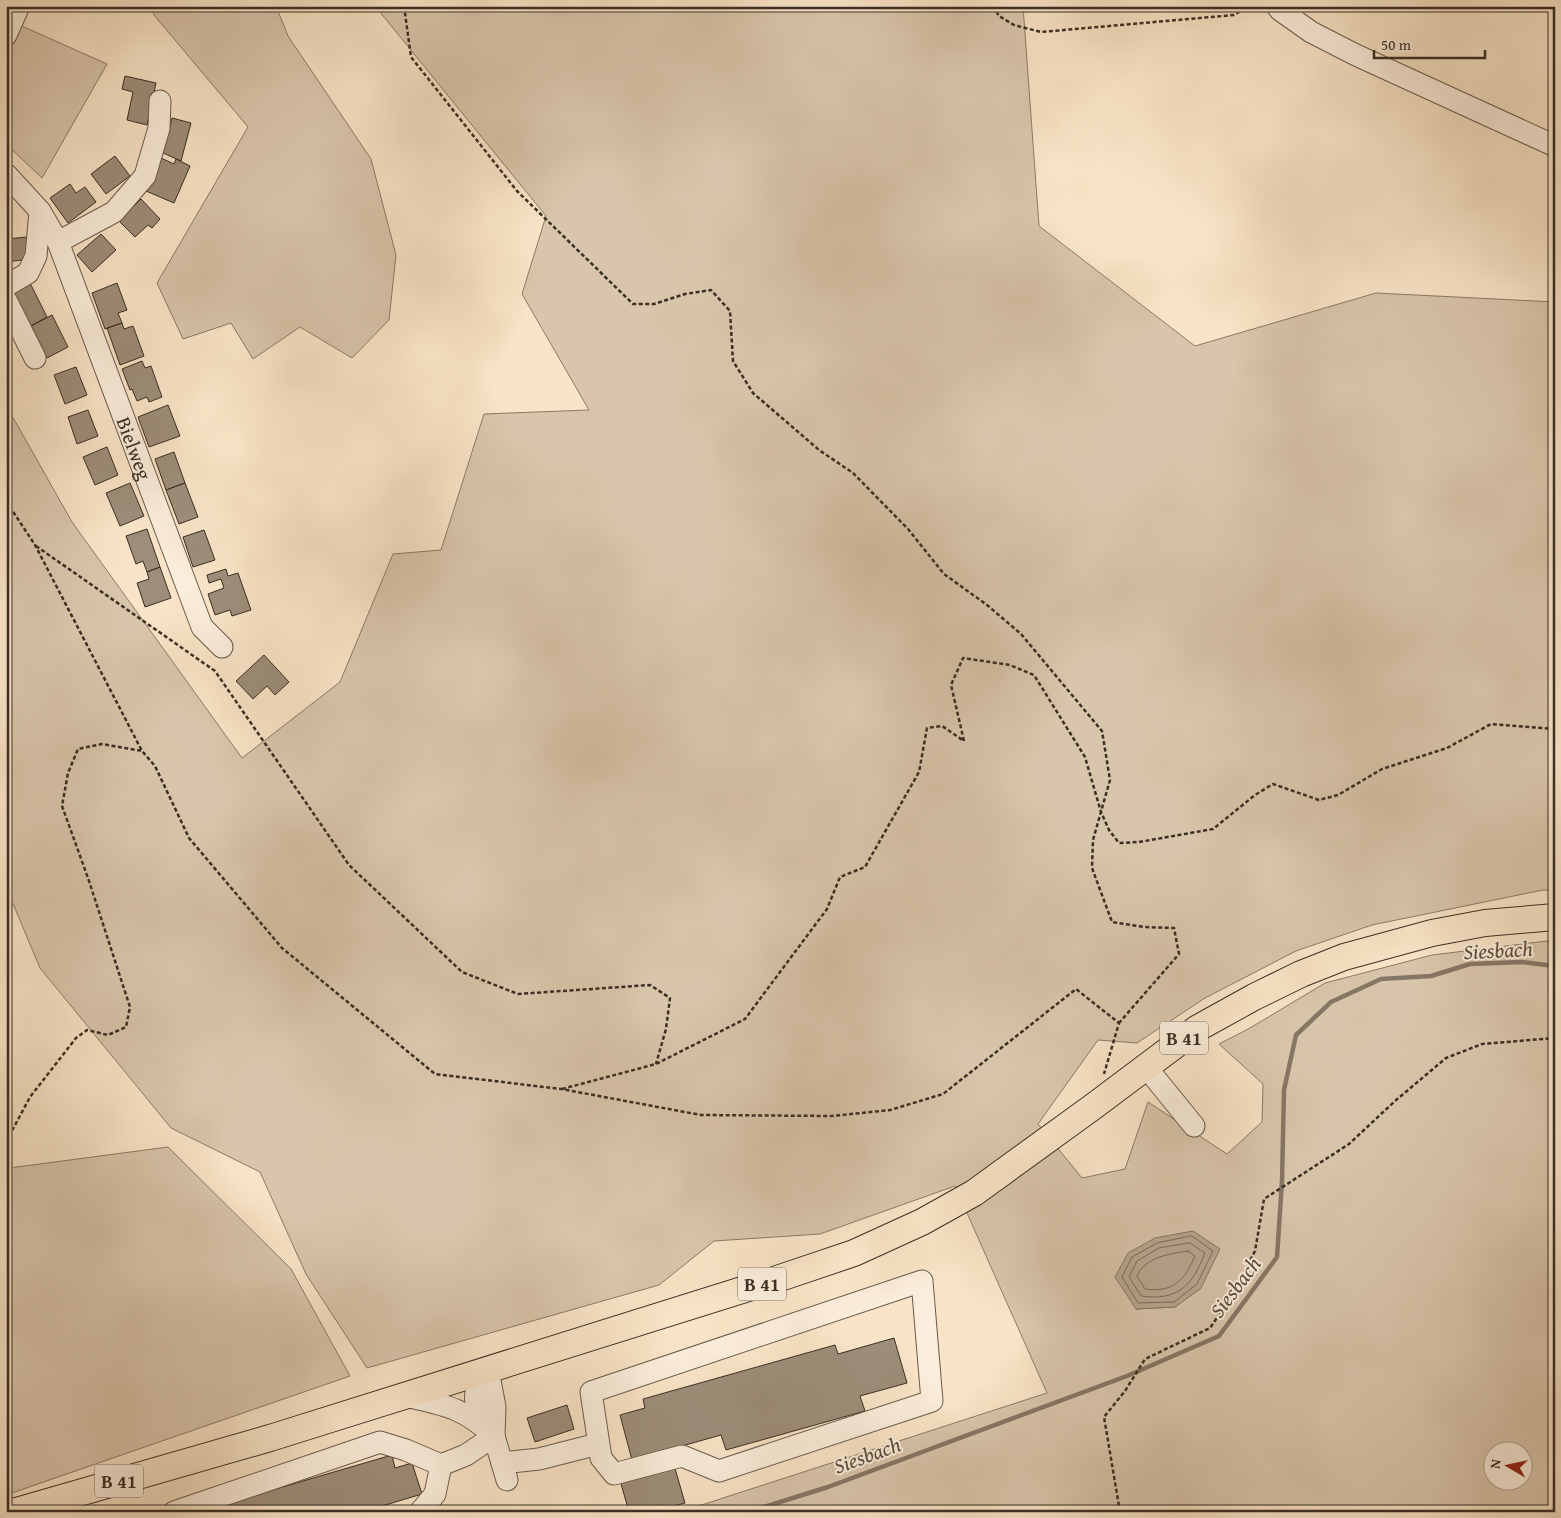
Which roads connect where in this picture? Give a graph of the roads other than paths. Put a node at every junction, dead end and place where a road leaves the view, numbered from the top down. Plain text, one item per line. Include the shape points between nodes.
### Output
1 (19, 6) edge
2 (1277, 6) edge
3 (6, 35) edge
4 (160, 101) dead end
5 (1555, 146) edge
6 (6, 174) edge
7 (40, 211) junction
8 (58, 242) junction
9 (6, 286) edge
10 (6, 300) edge
11 (35, 358) dead end
12 (222, 647) dead end
13 (1555, 917) edge
14 (1146, 1067) junction
15 (1194, 1126) dead end
16 (488, 1370) junction
17 (405, 1396) junction
18 (487, 1429) junction
19 (598, 1444) junction
20 (441, 1465) junction
21 (13, 1512) edge
22 (174, 1512) edge
23 (420, 1512) edge

1 - 3 street
2 - 5 street via 1312,32 1356,55
4 - 8 street via 159,128 145,176 114,212
6 - 7 street, Bielweg
7 - 8 street, Bielweg
7 - 9 street via 36,256 28,273
8 - 12 street, Bielweg via 202,627
10 - 11 street
13 - 14 main road, B 41 via 1485,923 1432,933 1344,957 1301,974 1198,1028
14 - 15 street
14 - 16 main road, B 41 via 974,1193 854,1254
16 - 17 main road, B 41
16 - 18 street via 496,1407
17 - 18 street via 454,1408
17 - 21 main road, B 41
18 - 19 street via 505,1472 539,1459
18 - 20 street via 466,1455
19 - 19 street via 591,1392 922,1281 932,1401 719,1471 682,1456 614,1474 601,1458
20 - 22 street via 380,1442
20 - 23 street via 435,1494

